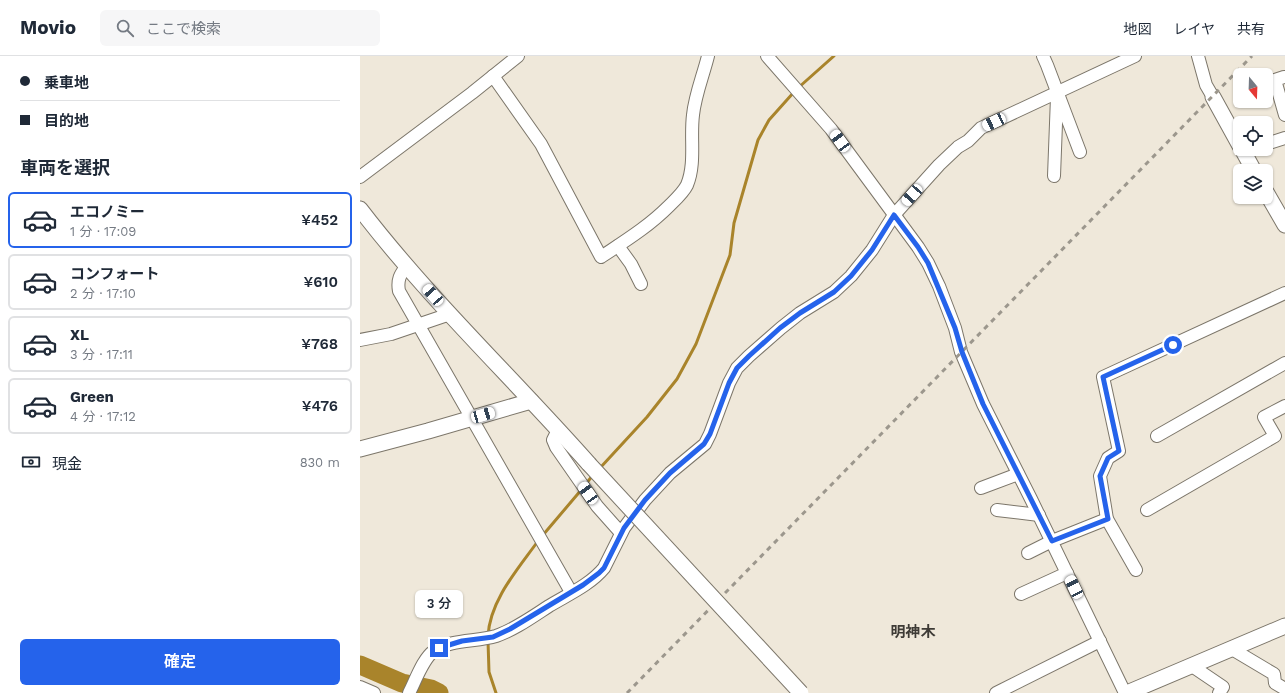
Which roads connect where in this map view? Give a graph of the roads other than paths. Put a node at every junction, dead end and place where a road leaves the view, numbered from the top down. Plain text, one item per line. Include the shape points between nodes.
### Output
1 (518, 56) edge
2 (708, 56) edge
3 (767, 56) edge
4 (1042, 56) edge
5 (1135, 56) edge
6 (1198, 56) edge
7 (493, 76) junction
8 (1284, 77) dead end
9 (1057, 92) junction
10 (1213, 97) joint
11 (1285, 115) edge
12 (1233, 131) edge
13 (1285, 138) edge
14 (1273, 142) edge
15 (1080, 152) dead end
16 (1054, 176) dead end
17 (360, 177) edge
18 (1273, 204) edge
19 (360, 209) edge
20 (894, 215) junction
21 (1285, 225) edge
22 (618, 246) junction
23 (407, 266) junction
24 (641, 284) dead end
25 (1285, 292) edge
26 (450, 314) junction
27 (418, 325) junction
28 (360, 340) edge
29 (1285, 363) edge
30 (531, 401) junction
31 (1285, 406) edge
32 (473, 418) junction
33 (558, 430) junction
34 (1157, 436) dead end
35 (360, 449) edge
36 (1018, 474) junction
37 (981, 488) dead end
38 (998, 510) dead end
39 (1147, 510) dead end
40 (1039, 515) junction
41 (1108, 519) junction
42 (621, 533) junction
43 (1052, 541) junction
44 (1028, 553) dead end
45 (1136, 570) dead end
46 (1067, 573) junction
47 (572, 592) junction
48 (1021, 594) dead end
49 (1285, 626) edge
50 (1100, 641) junction
51 (1232, 649) junction
52 (1192, 666) junction
53 (360, 687) edge
54 (1285, 690) edge
55 (374, 693) edge
56 (409, 693) edge
57 (801, 693) edge
58 (996, 693) edge
59 (1126, 693) edge
60 (1219, 693) edge

1 - 7 street
2 - 22 street via 693,116 692,165 687,185 662,213
3 - 20 street via 831,129
4 - 9 street
5 - 9 street
6 - 10 street via 1206,86
7 - 17 street
7 - 22 street via 541,144 601,257
8 - 11 street via 1275,80
9 - 15 street
9 - 16 street
9 - 20 street via 980,128 940,164
10 - 12 street
13 - 14 street
18 - 21 street
19 - 23 street
20 - 36 street via 928,263 983,404
20 - 42 street via 872,250 851,276 834,292 780,328 737,368 704,444 653,490
22 - 24 street
23 - 26 street
23 - 27 street via 400,274 398,287
25 - 41 street via 1103,377 1119,451 1108,458 1100,476
26 - 27 street
26 - 30 street
27 - 28 street
27 - 32 street
29 - 34 street
30 - 32 street
30 - 33 street
31 - 39 street via 1264,417 1275,436
32 - 35 street
32 - 47 street
33 - 42 street via 553,440 556,447 597,506
33 - 57 street, bridge
36 - 37 street
36 - 40 street
38 - 40 street
40 - 43 street
41 - 43 street
41 - 45 street
42 - 47 street via 604,568
43 - 44 street
43 - 46 street
46 - 48 street
46 - 50 street
47 - 56 street via 510,629 488,638 462,641 439,648 427,658
49 - 51 street
50 - 58 street
50 - 59 street
51 - 52 street
51 - 54 street via 1274,674 1276,683
52 - 59 street
52 - 60 street via 1223,687
53 - 55 street

